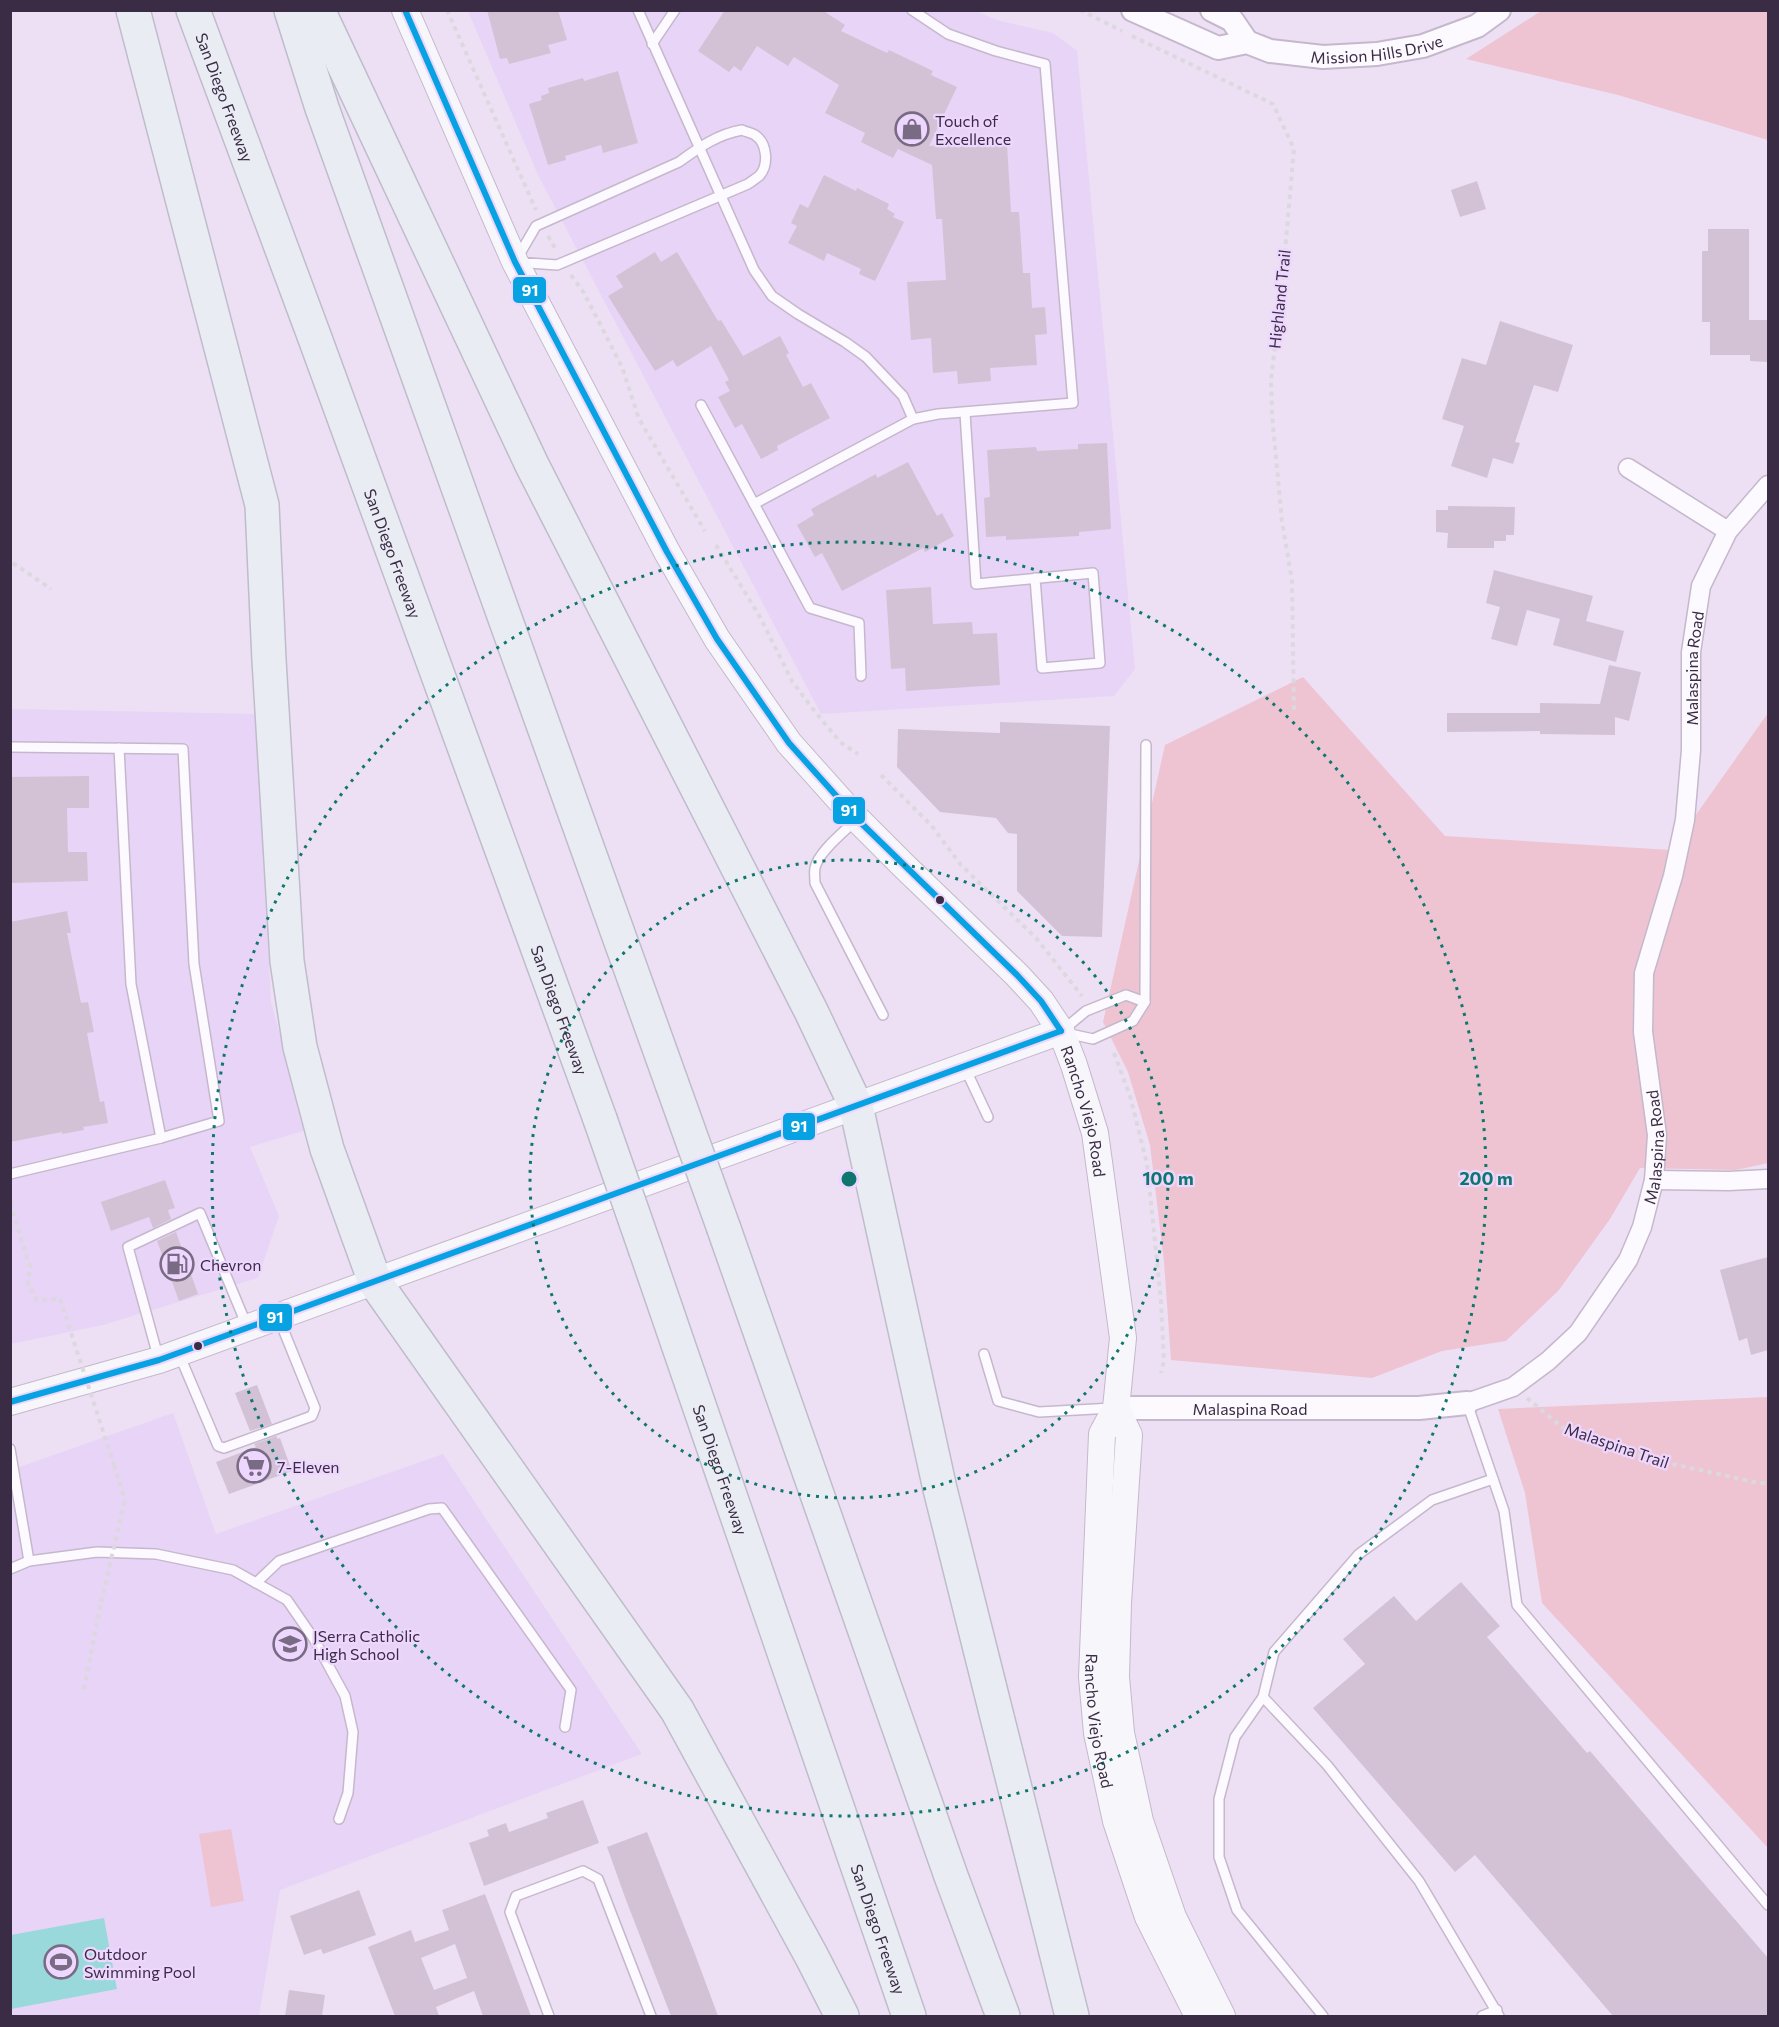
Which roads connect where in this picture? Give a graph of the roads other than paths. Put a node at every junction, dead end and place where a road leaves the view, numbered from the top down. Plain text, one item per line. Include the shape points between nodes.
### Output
1 (133, 10) edge
2 (193, 10) edge
3 (291, 10) edge
4 (318, 10) edge
5 (405, 10) edge
6 (638, 10) edge
7 (675, 10) edge
8 (912, 10) edge
9 (1133, 10) edge
10 (1212, 10) edge
11 (1499, 10) edge
12 (1247, 42) junction
13 (652, 44) junction
14 (699, 147) junction
15 (721, 196) junction
16 (515, 262) junction
17 (701, 405) dead end
18 (965, 412) junction
19 (913, 418) junction
20 (1628, 468) dead end
21 (1768, 485) edge
22 (754, 504) junction
23 (1728, 531) junction
24 (1035, 578) junction
25 (861, 676) dead end
26 (1146, 745) dead end
27 (10, 747) edge
28 (119, 748) junction
29 (857, 819) junction
30 (1145, 1002) junction
31 (883, 1015) dead end
32 (1061, 1031) junction
33 (964, 1066) junction
34 (856, 1106) junction
35 (988, 1117) dead end
36 (161, 1138) junction
37 (10, 1174) edge
38 (1768, 1179) edge
39 (1654, 1180) junction
40 (375, 1282) junction
41 (278, 1317) junction
42 (248, 1328) junction
43 (984, 1354) dead end
44 (169, 1357) junction
45 (10, 1402) edge
46 (1467, 1403) junction
47 (1116, 1408) junction
48 (10, 1449) edge
49 (1493, 1479) junction
50 (29, 1562) junction
51 (10, 1569) edge
52 (256, 1583) junction
53 (1263, 1697) junction
54 (565, 1727) dead end
55 (339, 1819) dead end
56 (1768, 1905) edge
57 (1498, 2013) edge
58 (549, 2016) edge
59 (651, 2016) edge
60 (842, 2016) edge
61 (909, 2016) edge
62 (1003, 2016) edge
63 (1072, 2016) edge
64 (1198, 2016) edge
65 (1222, 2016) edge
66 (1323, 2016) edge
67 (1482, 2016) edge

1 - 40 highway via 262,506 287,961 298,1036 327,1149
2 - 61 highway, San Diego Freeway, bridge via 600,1119
3 - 62 highway, bridge via 322,108
4 - 34 highway via 532,465 812,1011
5 - 16 main road, Rancho Viejo Road
6 - 13 lane
7 - 13 lane
8 - 18 lane via 948,34 1045,64 1073,403
9 - 12 street via 1218,48
10 - 12 street via 1232,20
11 - 12 street, Mission Hills Drive via 1477,26 1423,46 1377,54 1323,57 1270,51
13 - 14 lane
14 - 15 lane
14 - 15 lane via 742,130 756,135 763,145 765,165 760,174
14 - 16 lane via 679,162 536,226
15 - 16 lane via 557,265
15 - 19 lane via 754,270 772,296 866,357 903,396
16 - 29 main road, Rancho Viejo Road via 717,639 789,743
17 - 22 lane
18 - 19 lane
18 - 24 lane via 976,584
19 - 22 lane
20 - 23 street
21 - 23 street, Malaspina Road
22 - 25 lane via 810,608 859,623
23 - 39 street, Malaspina Road via 1701,586 1691,652 1691,750 1685,820 1644,973 1643,1032 1657,1135
24 - 24 lane via 1042,668 1100,663 1093,573
26 - 30 lane
27 - 28 lane
28 - 36 lane via 131,984
28 - 36 lane via 183,749 194,964 219,1121
29 - 31 lane via 817,862 815,883
29 - 32 main road, Rancho Viejo Road via 1026,984
30 - 32 lane via 1126,995 1086,1011
30 - 32 lane via 1133,1021 1093,1039
32 - 33 main road
32 - 47 main road, Rancho Viejo Road via 1095,1133 1108,1221 1124,1338
33 - 34 main road
33 - 35 lane
34 - 40 main road
34 - 63 highway via 940,1489
36 - 37 lane
38 - 39 street
39 - 46 street, Malaspina Road via 1642,1227 1628,1260 1578,1333 1513,1387
40 - 41 main road
40 - 60 highway via 677,1710
41 - 42 main road
41 - 44 lane via 315,1408 312,1416 224,1448 218,1446
42 - 44 main road
42 - 44 lane via 200,1213 128,1246
43 - 47 lane via 998,1401 1039,1412
44 - 45 main road
46 - 47 street, Malaspina Road via 1419,1408
46 - 49 lane
47 - 64 main road, Rancho Viejo Road via 1102,1434 1092,1666 1097,1733 1116,1821 1148,1917
47 - 65 main road, Rancho Viejo Road via 1129,1435 1116,1677 1121,1733 1140,1821 1173,1917
48 - 50 lane
49 - 53 lane via 1432,1500 1359,1554 1274,1652
49 - 56 lane via 1504,1511 1517,1605
50 - 51 lane
50 - 52 lane via 98,1552 156,1554 233,1570
52 - 54 lane via 279,1562 429,1509 442,1508 571,1690
52 - 55 lane via 287,1600 345,1696 353,1732 348,1792
53 - 57 lane via 1327,1765 1419,1881
53 - 66 lane via 1235,1737 1219,1798 1219,1857 1237,1910
57 - 67 lane
58 - 59 lane via 510,1912 516,1896 583,1871 598,1880

